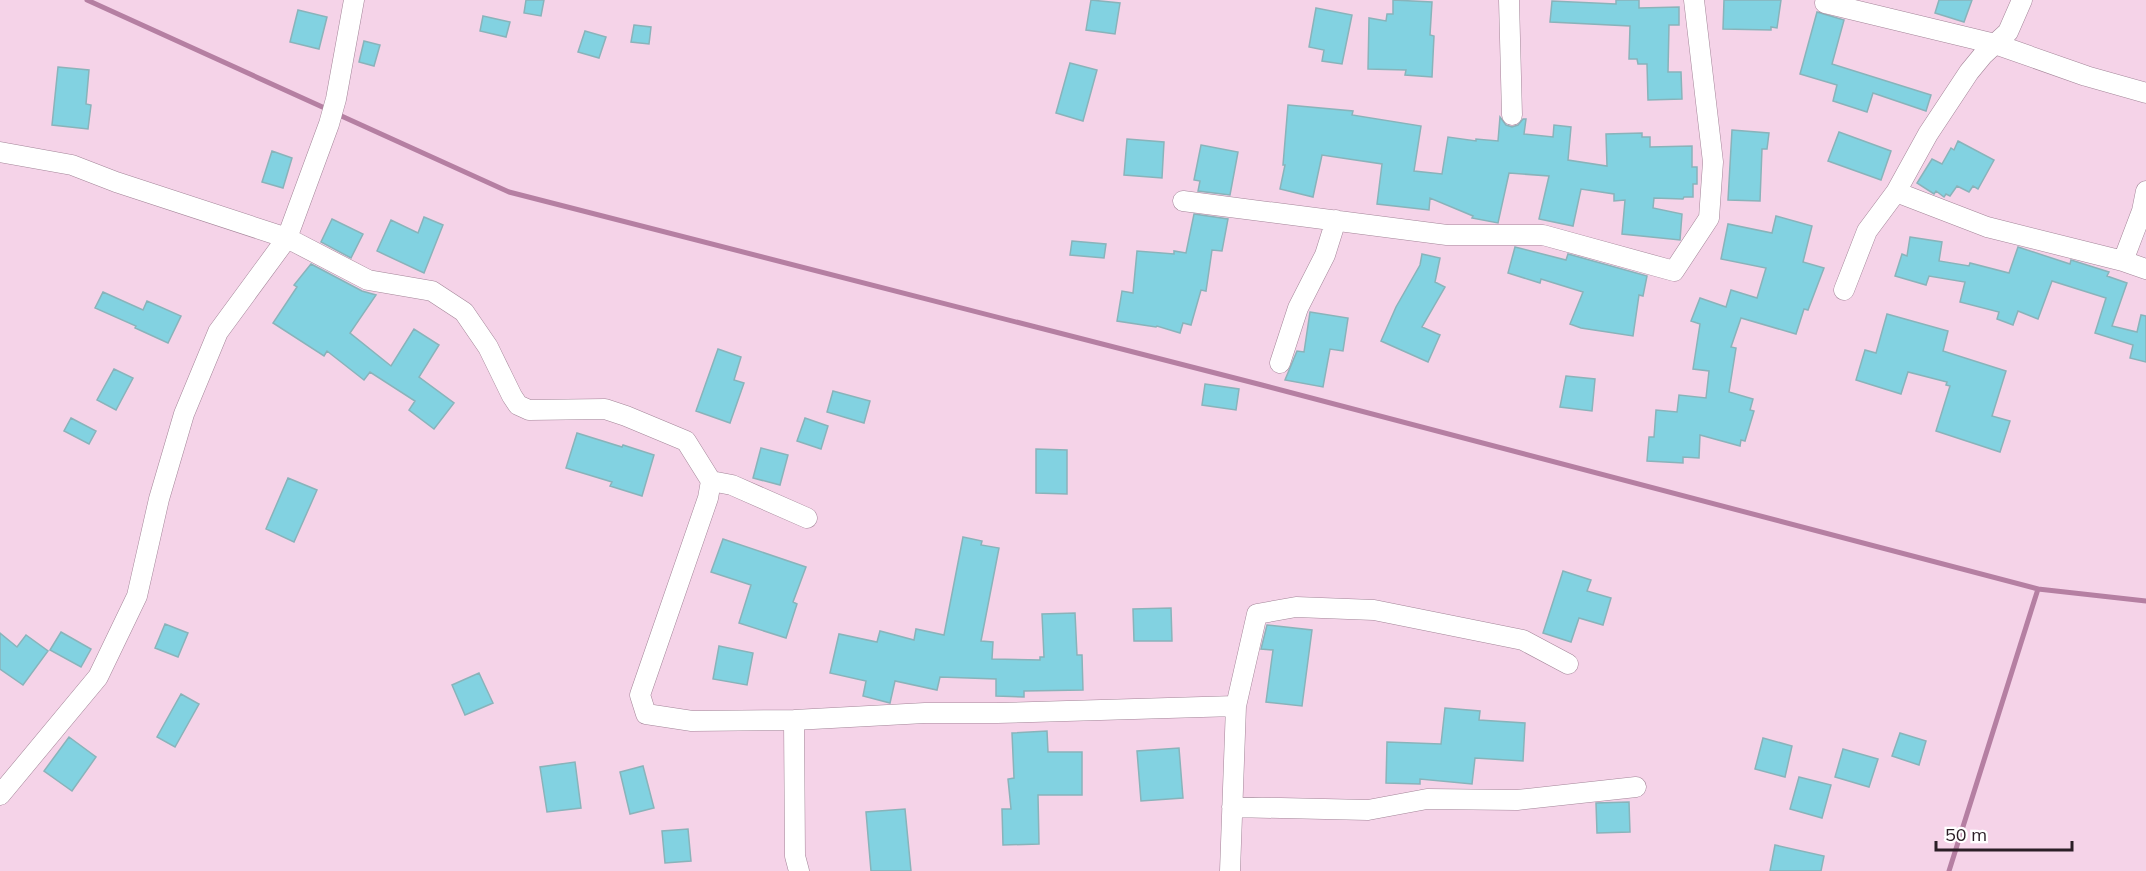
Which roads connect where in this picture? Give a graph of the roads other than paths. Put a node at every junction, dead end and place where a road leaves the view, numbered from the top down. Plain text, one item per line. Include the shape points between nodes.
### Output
1 (354, 0) edge
2 (1509, 0) edge
3 (1694, 0) edge
4 (2022, 0) edge
5 (1825, 3) dead end
6 (1995, 45) junction
7 (2146, 93) edge
8 (1512, 115) dead end
9 (0, 152) edge
10 (2146, 191) edge
11 (1896, 192) junction
12 (1183, 201) dead end
13 (1336, 220) junction
14 (287, 238) junction
15 (2123, 261) junction
16 (2146, 269) edge
17 (1844, 290) dead end
18 (1280, 363) dead end
19 (711, 480) junction
20 (807, 518) dead end
21 (1568, 664) dead end
22 (1236, 706) junction
23 (794, 720) junction
24 (1636, 787) dead end
25 (0, 795) edge
26 (1232, 807) junction
27 (799, 871) edge
28 (1230, 871) edge

1 - 14 street via 329,124
2 - 8 street
3 - 13 street via 1713,162 1709,218 1674,271 1543,236 1447,236
4 - 6 street via 2008,32
5 - 6 street
6 - 7 street
6 - 11 street via 1969,72
9 - 14 street via 72,165
10 - 15 street
11 - 15 street via 1987,226
11 - 17 street via 1867,231
12 - 13 street
13 - 18 street via 1298,308
14 - 19 street via 368,280 432,291 464,312 488,347 518,405 529,410 605,409 626,416 686,441
14 - 25 street via 218,332 183,414 137,596 98,677
15 - 16 street
19 - 20 street via 732,485
19 - 23 street via 640,695 646,714 692,721
21 - 22 street via 1523,640 1374,610 1296,606 1257,614
22 - 23 street via 925,712
22 - 26 street
23 - 27 street via 795,856
24 - 26 street via 1517,800 1427,799 1368,810
26 - 28 street

